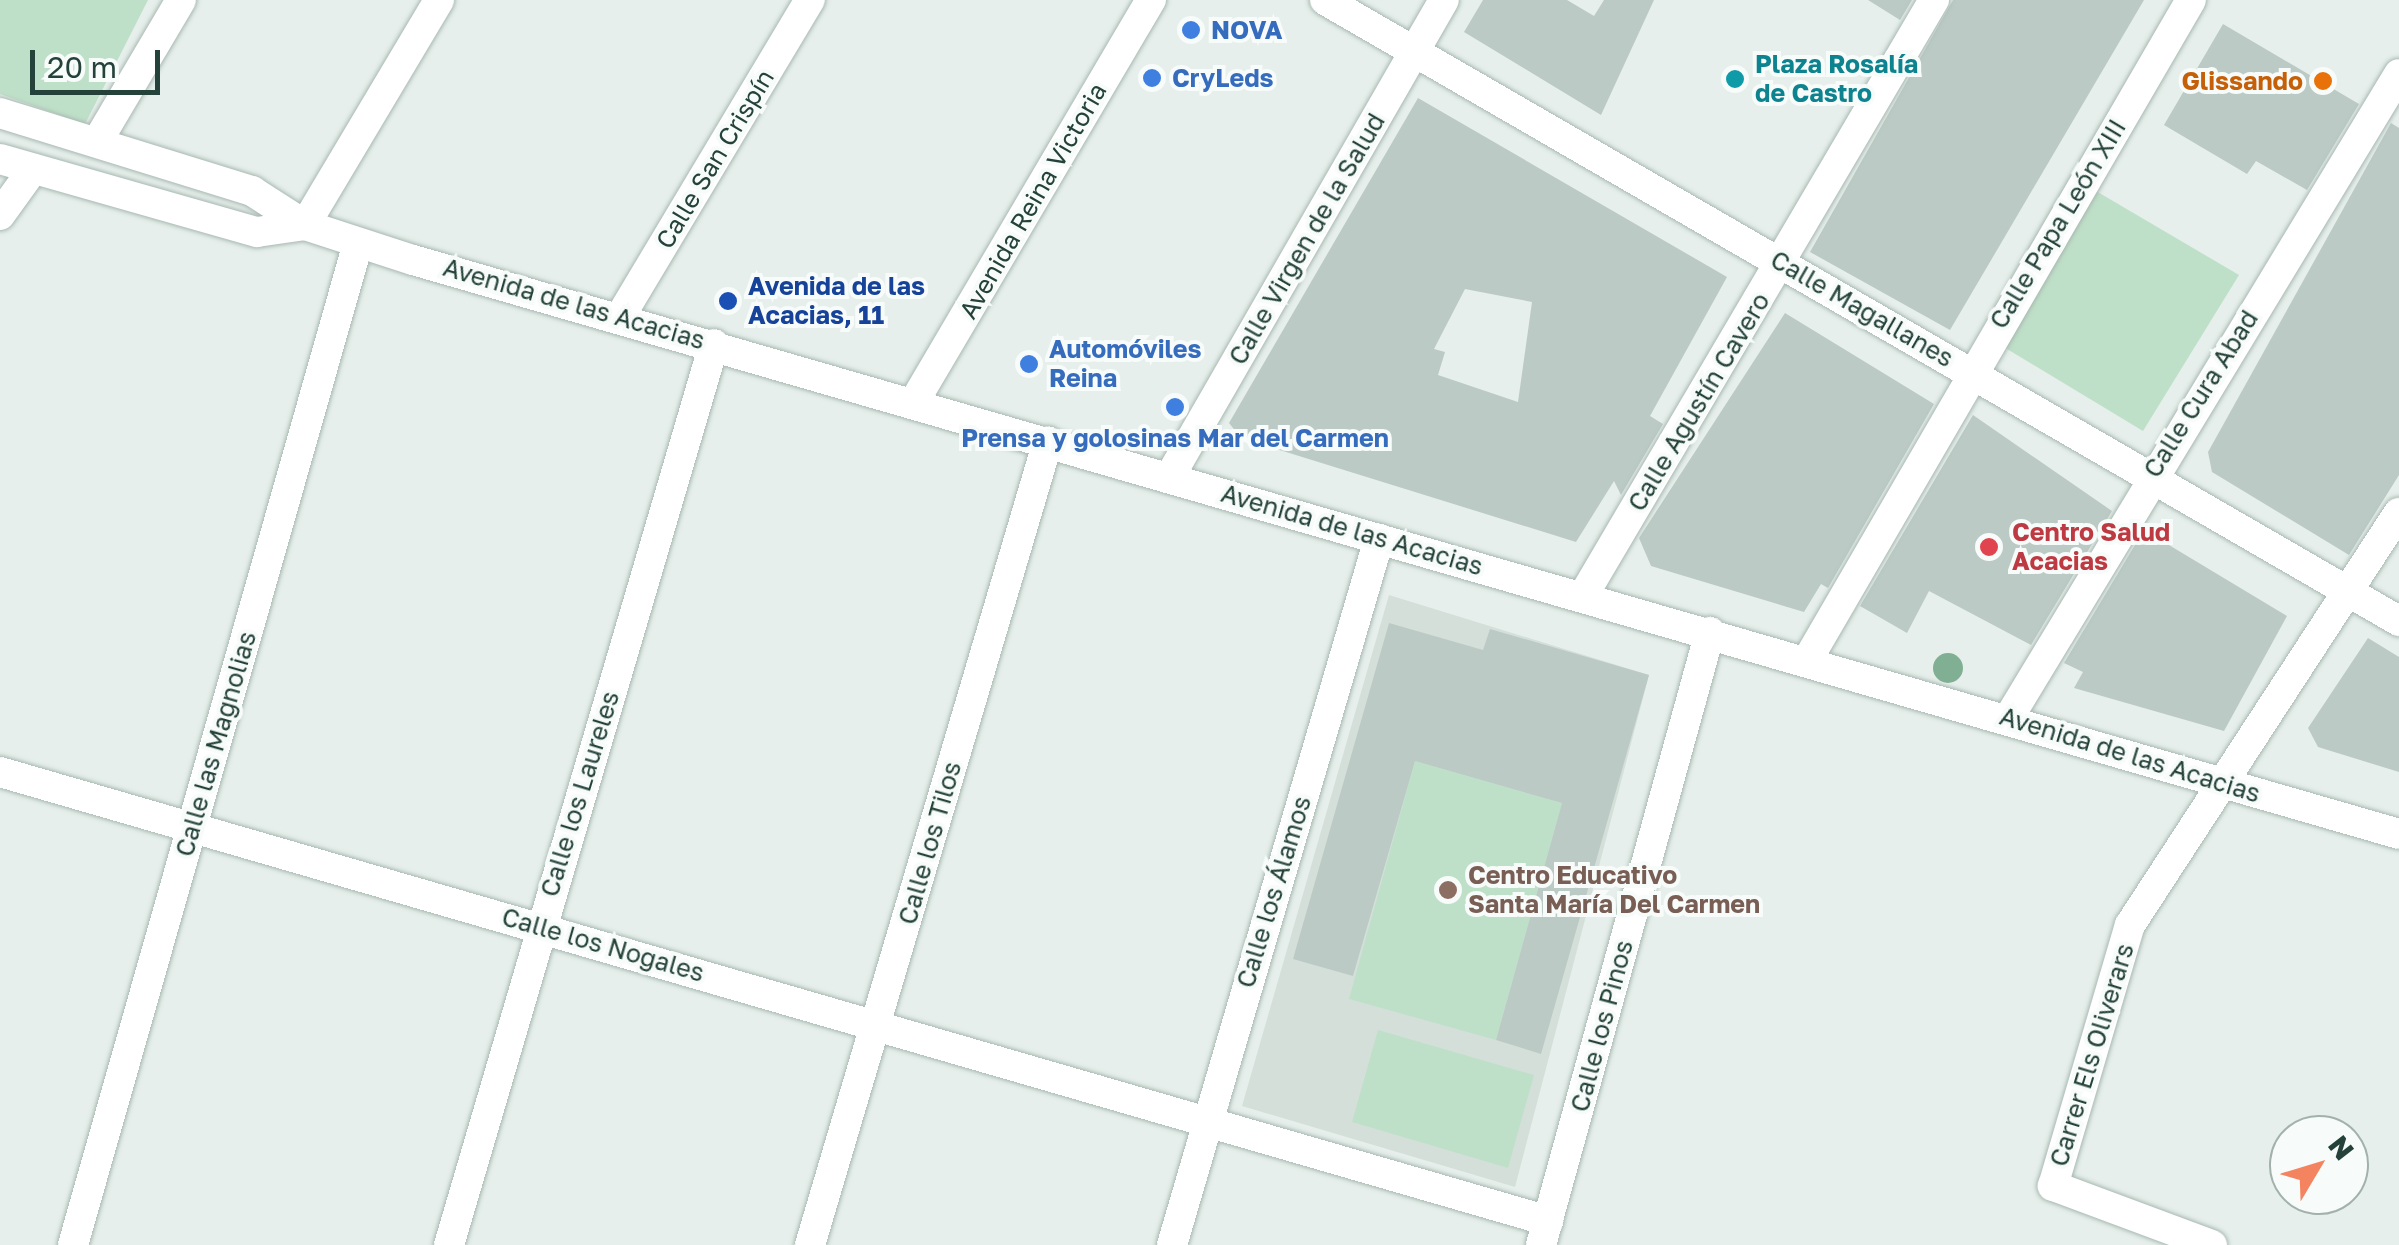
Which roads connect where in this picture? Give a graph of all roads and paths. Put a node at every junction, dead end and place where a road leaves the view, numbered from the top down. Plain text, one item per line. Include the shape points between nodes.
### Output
1 (182, 0) edge
2 (439, 0) edge
3 (810, 0) edge
4 (1151, 0) edge
5 (1324, 0) edge
6 (1444, 0) edge
7 (1934, 0) edge
8 (2191, 0) edge
9 (1413, 51) junction
10 (2399, 74) edge
11 (0, 113) edge
12 (97, 142) junction
13 (0, 159) edge
14 (33, 169) junction
15 (0, 215) edge
16 (305, 224) junction
17 (358, 243) junction
18 (1782, 263) junction
19 (620, 317) junction
20 (714, 344) junction
21 (1970, 372) junction
22 (914, 402) junction
23 (1048, 440) junction
24 (2150, 476) junction
25 (1169, 478) junction
26 (2399, 513) edge
27 (1379, 539) junction
28 (2352, 594) junction
29 (1582, 596) junction
30 (2399, 621) edge
31 (1710, 632) junction
32 (1808, 659) junction
33 (2008, 718) junction
34 (0, 772) edge
35 (2230, 786) junction
36 (192, 825) junction
37 (2399, 834) edge
38 (541, 927) junction
39 (878, 1025) junction
40 (1206, 1121) junction
41 (1545, 1233) edge
42 (73, 1245) edge
43 (449, 1245) edge
44 (810, 1245) edge
45 (1172, 1245) edge
46 (2212, 1245) edge

1 - 12 street
2 - 16 street
3 - 19 street, Calle San Crispín
4 - 22 street, Avenida Reina Victoria
5 - 9 street, Calle Magallanes
6 - 9 street, Calle Virgen de la Salud
7 - 18 street, Calle Agustín Cavero
8 - 21 street, Calle Papa León XIII
9 - 18 street, Calle Magallanes
9 - 25 street, Calle Virgen de la Salud
10 - 24 street, Calle Cura Abad
11 - 12 street, Avenida de las Acacias
12 - 16 street, Avenida de las Acacias via 252,191
13 - 14 street, Avenida de las Acacias
14 - 15 street
14 - 16 street, Avenida de las Acacias via 258,232
16 - 17 street, Avenida de las Acacias
17 - 19 street, Avenida de las Acacias
17 - 36 street, Calle las Magnolias
18 - 21 street, Calle Magallanes
18 - 29 street, Calle Agustín Cavero
19 - 20 street, Avenida de las Acacias
20 - 22 street, Avenida de las Acacias
20 - 38 street, Calle los Laureles
21 - 24 street, Calle Magallanes
21 - 32 street, Calle Papa León XIII
22 - 23 street, Avenida de las Acacias
23 - 25 street, Avenida de las Acacias
23 - 39 street, Calle los Tilos
24 - 28 street, Calle Magallanes
24 - 33 street, Calle Cura Abad
25 - 27 street, Avenida de las Acacias
26 - 28 street
27 - 29 street, Avenida de las Acacias
27 - 40 street, Calle los Álamos
28 - 30 street, Calle Magallanes
28 - 35 street
29 - 31 street, Avenida de las Acacias
31 - 32 street, Avenida de las Acacias
31 - 41 street, Calle los Pinos
32 - 33 street, Avenida de las Acacias
33 - 35 street, Avenida de las Acacias
34 - 36 street, Calle los Nogales
35 - 37 street, Avenida de las Acacias
35 - 46 street, Carrer Els Oliverars via 2179,842 2130,925 2053,1186
36 - 38 street, Calle los Nogales
36 - 42 street, Calle las Magnolias
38 - 39 street, Calle los Nogales
38 - 43 street, Calle los Laureles
39 - 40 street, Calle los Nogales
39 - 44 street, Calle los Tilos
40 - 41 street, Calle los Nogales
40 - 45 street, Calle los Álamos

